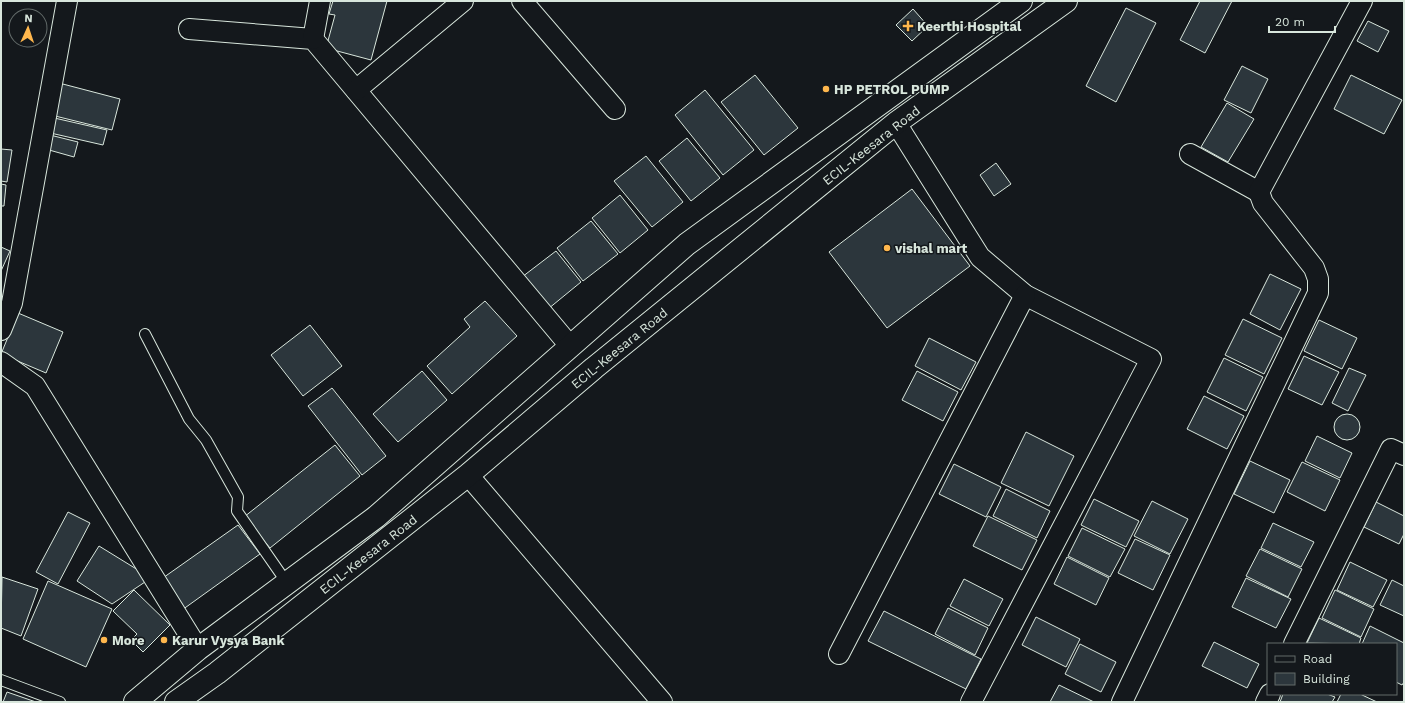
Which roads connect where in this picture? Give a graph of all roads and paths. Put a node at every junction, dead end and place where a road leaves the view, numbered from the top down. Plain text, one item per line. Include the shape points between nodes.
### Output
1 (67, 1) edge
2 (320, 1) edge
3 (463, 1) edge
4 (522, 1) edge
5 (1021, 1) edge
6 (1066, 1) edge
7 (1362, 1) edge
8 (190, 29) dead end
9 (313, 39) junction
10 (356, 90) junction
11 (615, 109) dead end
12 (896, 123) junction
13 (1190, 154) dead end
14 (1259, 192) junction
15 (1025, 295) junction
16 (1, 330) edge
17 (145, 334) dead end
18 (570, 346) junction
19 (1, 362) edge
20 (1404, 455) edge
21 (468, 475) junction
22 (338, 545) junction
23 (355, 564) junction
24 (287, 583) junction
25 (1294, 643) edge
26 (198, 648) junction
27 (839, 654) dead end
28 (1, 680) edge
29 (60, 702) edge
30 (135, 702) edge
31 (176, 702) edge
32 (662, 702) edge
33 (971, 702) edge
34 (1122, 702) edge

1 - 16 street via 12,303
2 - 9 street
3 - 10 street
4 - 11 street
5 - 18 main road, ECIL-Keesara Road via 687,244
6 - 12 main road, ECIL-Keesara Road
7 - 14 street
8 - 9 street
9 - 10 street
10 - 18 street
12 - 15 street via 980,257
12 - 21 main road, ECIL-Keesara Road via 594,368
13 - 14 street
14 - 34 street via 1263,203 1314,268 1318,279 1318,293
15 - 27 street
15 - 33 street via 1151,359
17 - 24 lane via 189,419 206,440 238,497 237,511
18 - 22 main road, ECIL-Keesara Road via 376,517
19 - 26 street via 35,386
20 - 25 street via 1391,448
21 - 23 main road, ECIL-Keesara Road
21 - 32 street
22 - 23 main road
22 - 24 main road, ECIL-Keesara Road
23 - 31 main road, ECIL-Keesara Road
24 - 26 main road, ECIL-Keesara Road
26 - 30 main road, ECIL-Keesara Road
28 - 29 lane

